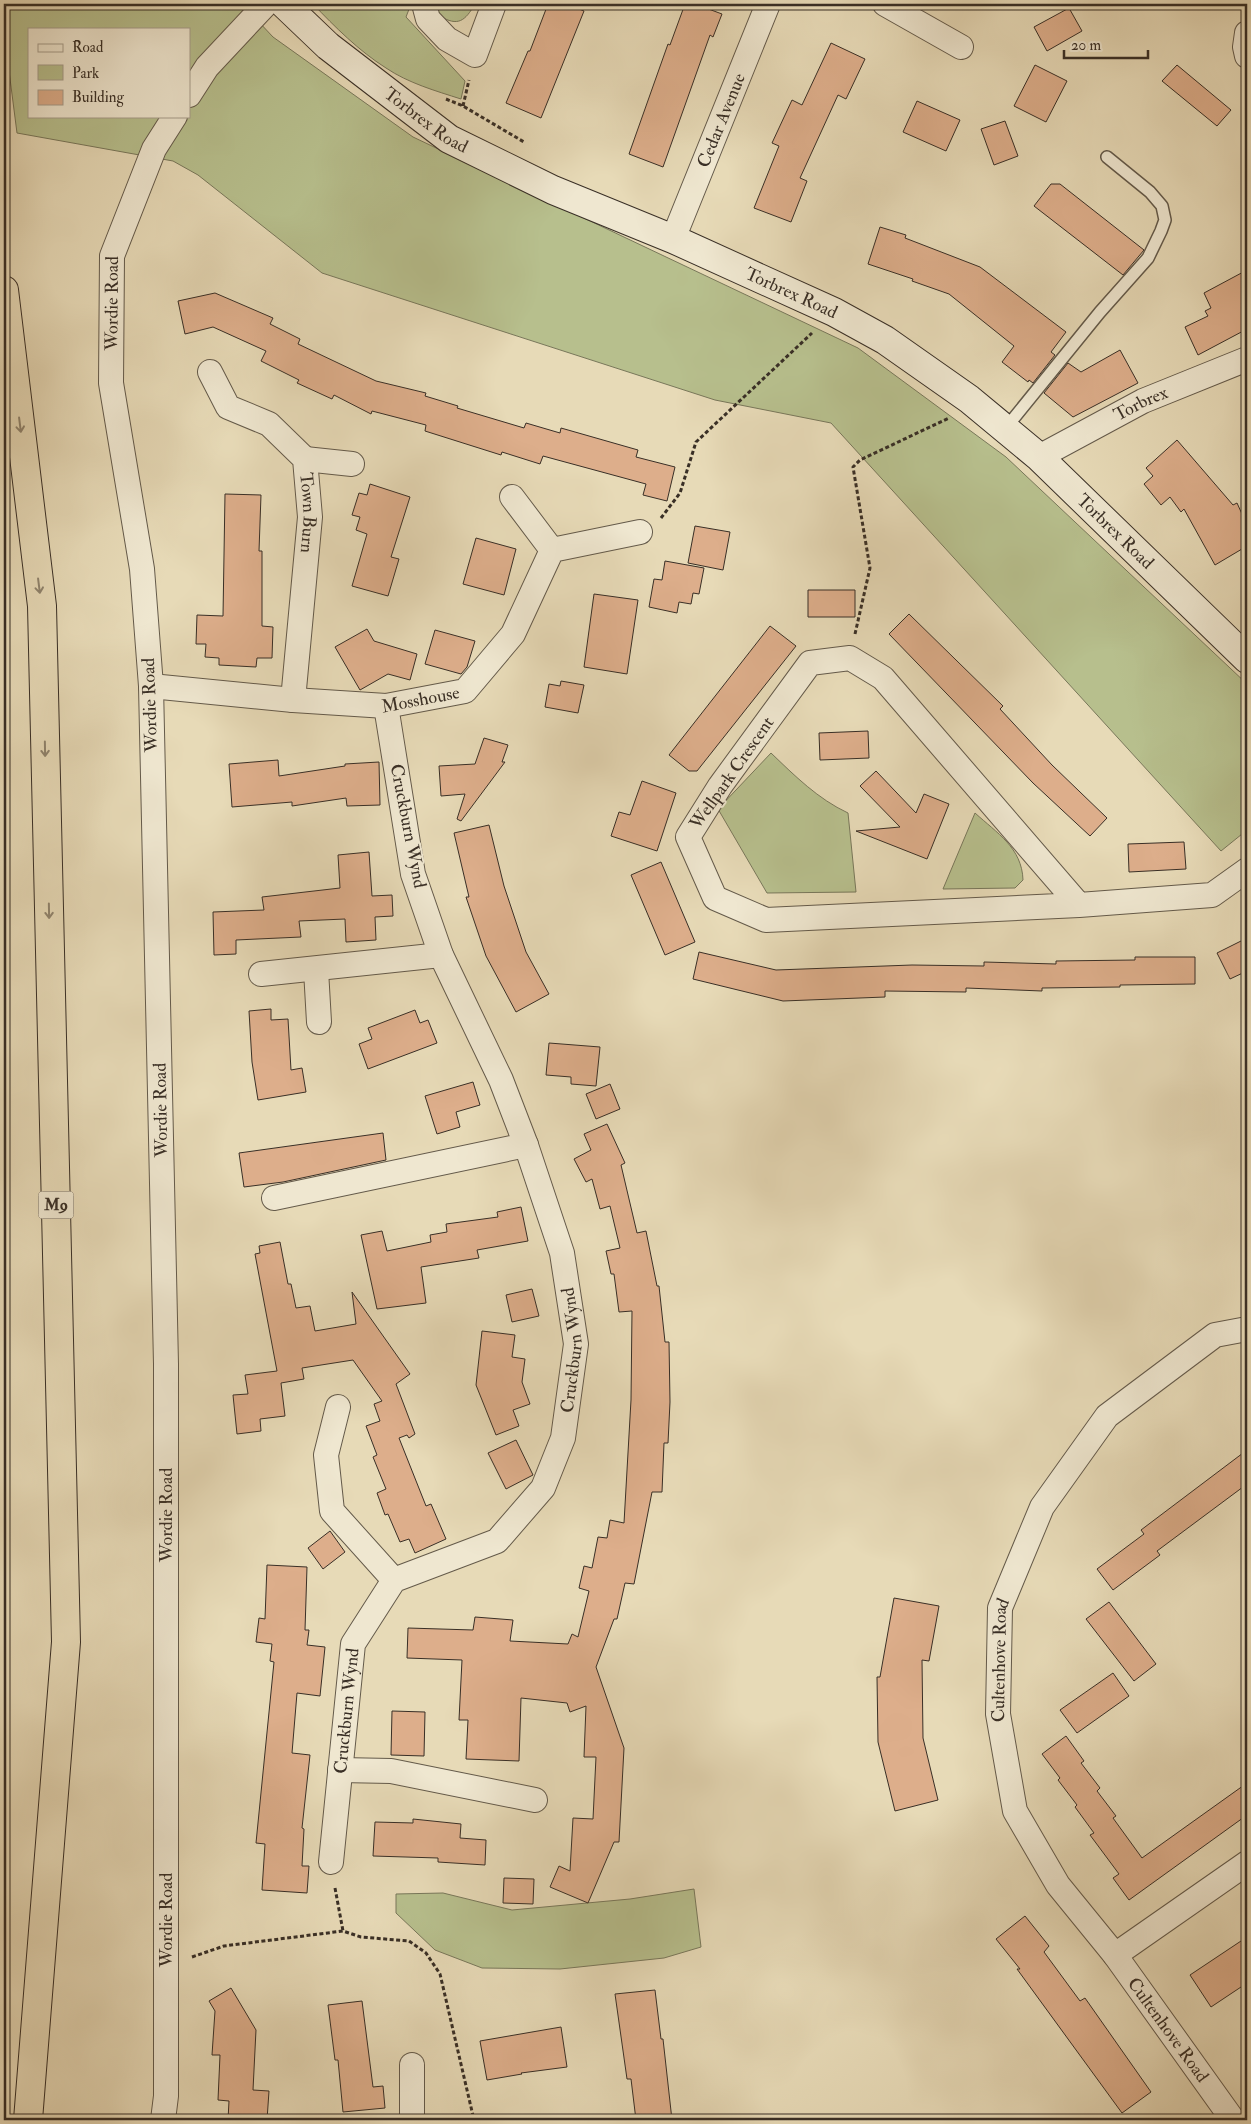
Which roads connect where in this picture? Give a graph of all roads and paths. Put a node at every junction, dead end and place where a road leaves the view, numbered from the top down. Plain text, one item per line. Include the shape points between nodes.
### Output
1 (266, 4) edge
2 (284, 4) edge
3 (424, 4) edge
4 (494, 4) edge
5 (768, 4) edge
6 (885, 4) edge
7 (1247, 33) edge
8 (961, 46) dead end
9 (1247, 56) edge
10 (190, 93) edge
11 (438, 96) dead end
12 (174, 118) edge
13 (531, 147) dead end
14 (1107, 157) dead end
15 (673, 239) junction
16 (4, 290) edge
17 (834, 312) junction
18 (1247, 359) edge
19 (210, 372) dead end
20 (977, 406) junction
21 (1005, 428) junction
22 (1040, 457) junction
23 (305, 459) junction
24 (352, 464) dead end
25 (512, 497) dead end
26 (640, 532) joint
27 (552, 550) junction
28 (850, 658) junction
29 (1247, 660) edge
30 (151, 686) junction
31 (293, 700) junction
32 (386, 706) junction
33 (1247, 870) edge
34 (1079, 904) junction
35 (441, 956) junction
36 (316, 970) junction
37 (261, 974) dead end
38 (319, 1022) dead end
39 (526, 1145) junction
40 (274, 1198) dead end
41 (1247, 1329) edge
42 (338, 1406) dead end
43 (394, 1580) junction
44 (340, 1770) junction
45 (535, 1800) dead end
46 (331, 1862) joint
47 (1247, 1863) edge
48 (343, 1931) junction
49 (1115, 1955) junction
50 (166, 1966) junction
51 (412, 2066) dead end
52 (28, 2120) edge
53 (163, 2120) edge
54 (412, 2120) edge
55 (474, 2120) edge
56 (1233, 2120) edge

1 - 10 street via 206,67
2 - 15 street, Torbrex Road via 328,46 449,139 554,190
3 - 4 street via 428,19 447,39 475,55
5 - 15 street, Cedar Avenue
6 - 8 street
7 - 9 street
11 - 13 path via 470,110
12 - 30 street, Wordie Road via 154,150 112,256 112,383 142,569
14 - 21 lane via 1162,206 1165,220 1161,231 1148,258
15 - 17 street, Torbrex Road
16 -> 52 highway, M9 via 42,606 66,1642
17 - 20 street, Torbrex Road via 885,340
17 - 26 path via 696,442 680,493 663,517
18 - 22 street, Torbrex via 1143,401
19 - 23 street, Town Burn via 228,407 269,424
20 - 21 street, Torbrex Road
20 - 28 path via 860,460 853,467 870,568
21 - 22 street, Torbrex Road
22 - 29 street, Torbrex Road
23 - 24 street
23 - 31 street, Town Burn via 310,517
25 - 27 street
26 - 27 street
27 - 32 street, Mosshouse via 513,634 465,692
28 - 34 street via 883,678
28 - 34 street, Wellpark Crescent via 810,663 720,786 688,837 715,898 766,920
30 - 31 street, Mosshouse
30 - 50 street, Wordie Road via 166,1364
31 - 32 street, Mosshouse
32 - 35 street, Cruckburn Wynd via 413,874
33 - 34 street, Wellpark Crescent via 1212,895
35 - 36 street
35 - 39 street, Cruckburn Wynd via 501,1080
36 - 37 street
36 - 38 street
39 - 40 street
39 - 43 street, Cruckburn Wynd via 562,1253 576,1344 563,1438 543,1488 497,1541
41 - 49 street, Cultenhove Road via 1214,1335 1107,1416 1042,1507 1000,1608 998,1714 1015,1811 1058,1885
42 - 43 street via 326,1456 332,1511
43 - 44 street, Cruckburn Wynd via 353,1644
44 - 45 street via 391,1772
44 - 46 street, Cruckburn Wynd
46 - 48 path
47 - 49 street
48 - 50 path via 224,1946
48 - 55 path via 360,1937 409,1941 431,1960 440,1974
49 - 56 street, Cultenhove Road
50 - 53 street, Wordie Road via 166,2096
51 - 54 street

